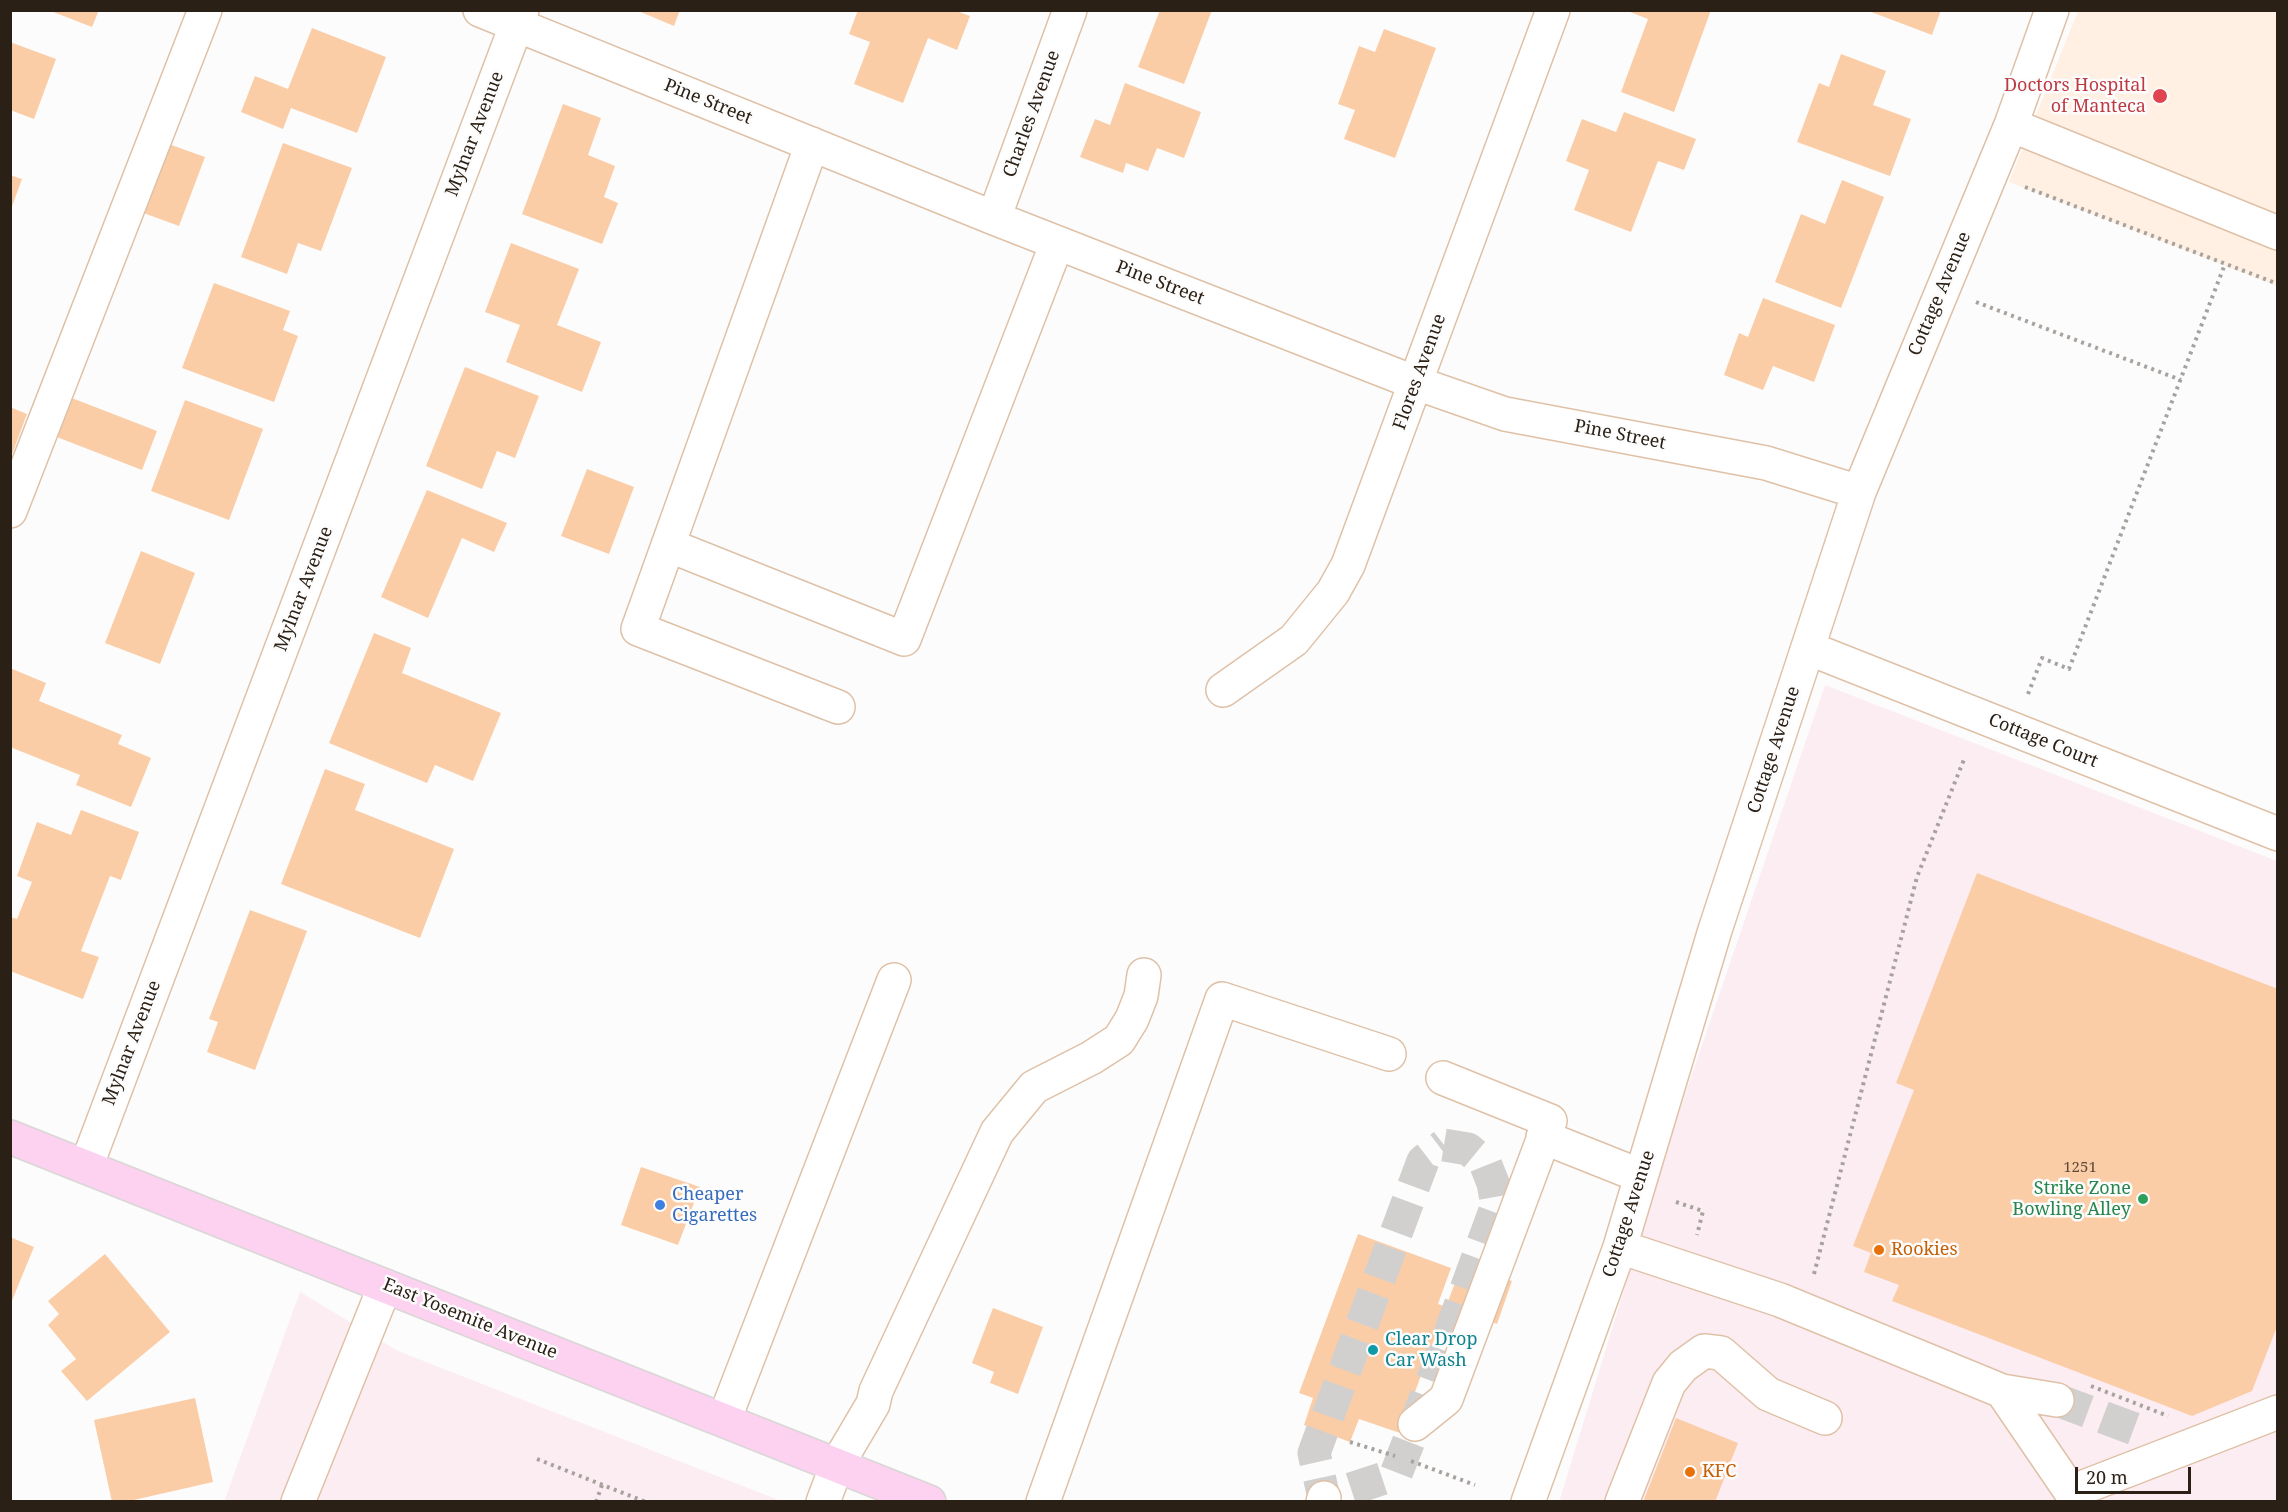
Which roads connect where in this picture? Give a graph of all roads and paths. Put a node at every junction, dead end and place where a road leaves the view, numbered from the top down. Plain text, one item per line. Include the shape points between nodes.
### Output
1 (205, 10) edge
2 (480, 10) edge
3 (1070, 10) edge
4 (1553, 10) edge
5 (2052, 10) edge
6 (519, 17) edge
7 (2011, 125) junction
8 (812, 144) junction
9 (2015, 183) dead end
10 (994, 218) junction
11 (2277, 233) edge
12 (1057, 243) junction
13 (2225, 264) junction
14 (2277, 284) edge
15 (1972, 300) dead end
16 (2181, 380) junction
17 (1416, 383) junction
18 (1859, 492) junction
19 (10, 511) edge
20 (668, 545) junction
21 (1808, 648) junction
22 (1223, 690) dead end
23 (2028, 694) dead end
24 (838, 706) dead end
25 (1965, 757) dead end
26 (2277, 834) edge
27 (1144, 975) dead end
28 (894, 980) dead end
29 (1389, 1054) dead end
30 (1443, 1078) dead end
31 (10, 1137) edge
32 (1544, 1137) junction
33 (86, 1167) junction
34 (1641, 1176) junction
35 (1676, 1202) dead end
36 (1707, 1239) dead end
37 (1620, 1247) junction
38 (1813, 1277) dead end
39 (385, 1286) junction
40 (2085, 1384) dead end
41 (2002, 1391) junction
42 (2057, 1400) tunnel mouth
43 (2277, 1412) edge
44 (1825, 1418) dead end
45 (724, 1420) junction
46 (1415, 1424) dead end
47 (2165, 1434) junction
48 (537, 1459) dead end
49 (837, 1465) junction
50 (602, 1485) junction
51 (298, 1502) edge
52 (596, 1502) edge
53 (646, 1502) edge
54 (823, 1502) edge
55 (929, 1502) edge
56 (1044, 1502) edge
57 (1528, 1502) edge
58 (1622, 1502) edge

1 - 19 street
2 - 6 street, Pine Street
3 - 10 street, Charles Avenue
4 - 17 street, Flores Avenue
5 - 7 street, Cottage Avenue
6 - 8 street, Pine Street
6 - 33 street, Mylnar Avenue
7 - 11 street
7 - 18 street, Cottage Avenue
8 - 10 street, Pine Street
8 - 20 street
9 - 13 path
10 - 12 street, Pine Street
12 - 17 street, Pine Street
12 - 20 street via 904,639
13 - 14 path
13 - 16 path
15 - 16 path
16 - 23 path via 2069,669 2042,658
17 - 18 street, Pine Street via 1505,414 1766,462
17 - 22 street, Flores Avenue via 1348,565 1333,592 1294,640
18 - 21 street, Cottage Avenue
20 - 24 street via 638,629
21 - 26 street, Cottage Court
21 - 34 street, Cottage Avenue via 1715,930
25 - 38 path via 1917,877
27 - 49 street via 1141,996 1119,1040 1091,1059 1034,1087 997,1132 873,1404
28 - 45 street
29 - 56 street via 1222,999
30 - 32 street via 1550,1121
31 - 33 main road, East Yosemite Avenue
32 - 34 street
32 - 46 street via 1446,1399
33 - 39 main road, East Yosemite Avenue
34 - 37 street, Cottage Avenue
35 - 36 path via 1703,1211 1697,1236
37 - 41 street via 1780,1300
37 - 57 street, Cottage Avenue
39 - 45 main road, East Yosemite Avenue
39 - 51 street
40 - 47 path
41 - 42 street
41 - 47 street via 2071,1492
43 - 47 street
44 - 58 street via 1768,1394 1721,1353 1704,1351 1683,1366 1669,1383
45 - 49 main road, East Yosemite Avenue
48 - 50 path
49 - 54 street
49 - 55 main road, East Yosemite Avenue
50 - 52 path
50 - 53 path

